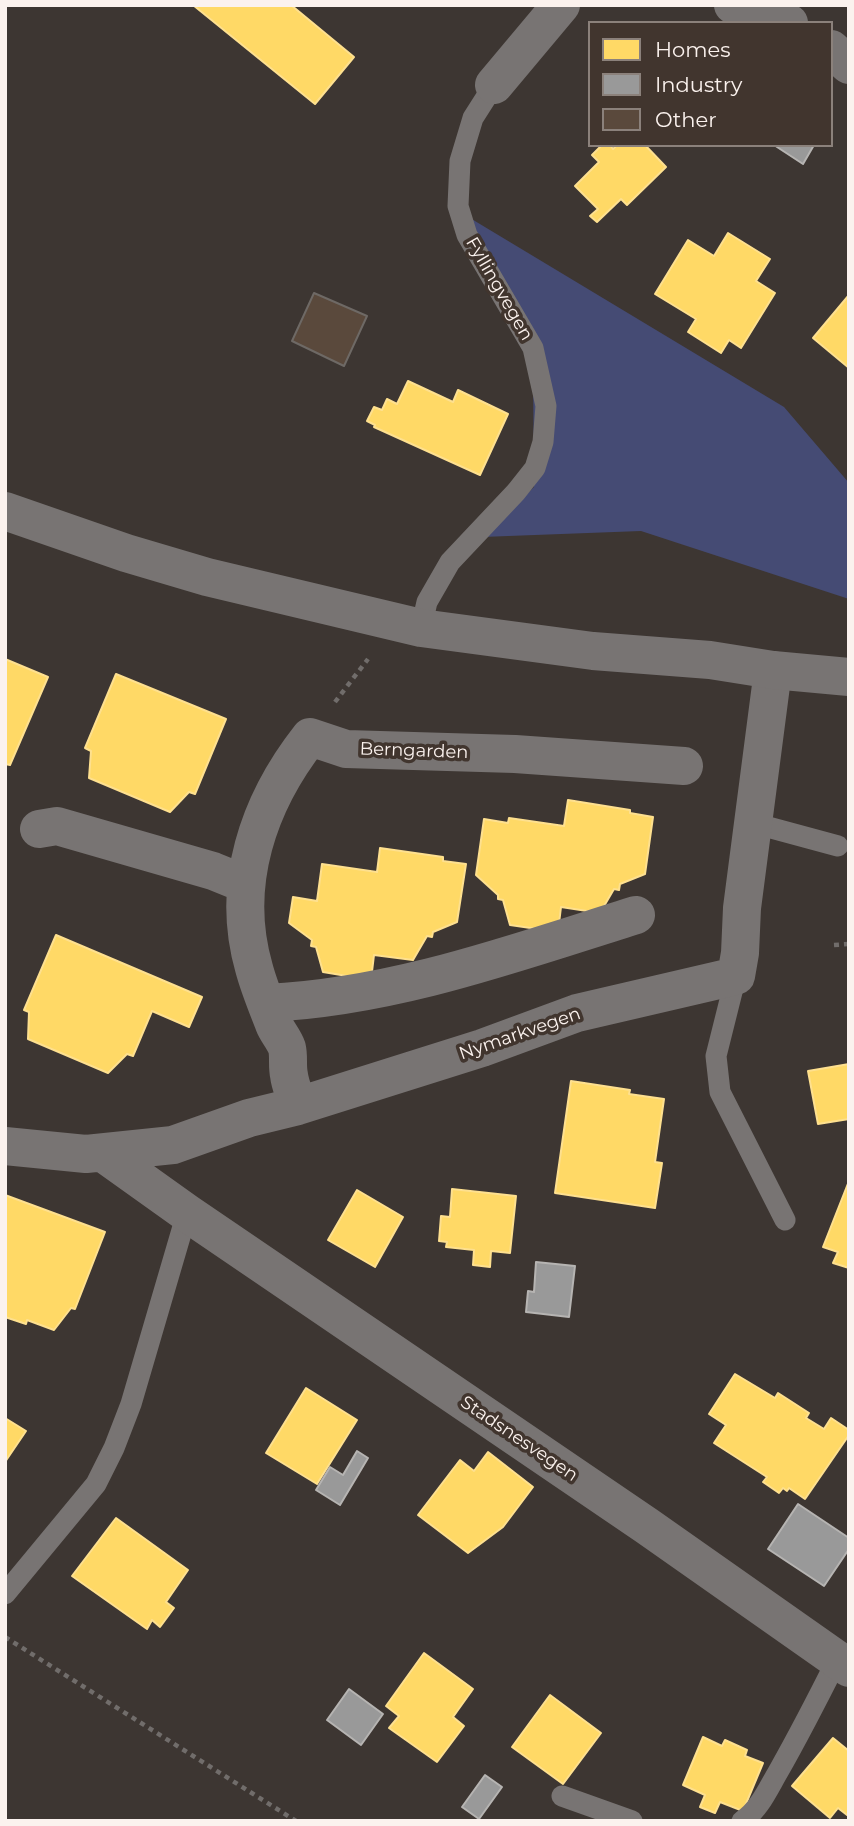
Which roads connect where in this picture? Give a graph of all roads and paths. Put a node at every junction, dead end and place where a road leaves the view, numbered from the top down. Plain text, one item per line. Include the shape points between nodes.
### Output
1 (561, 5) edge
2 (733, 5) edge
3 (785, 21) edge
4 (833, 51) edge
5 (849, 65) edge
6 (494, 85) joint
7 (5, 511) edge
8 (411, 626) junction
9 (774, 670) junction
10 (849, 677) edge
11 (310, 737) junction
12 (684, 766) dead end
13 (753, 823) junction
14 (39, 829) dead end
15 (838, 846) dead end
16 (245, 884) junction
17 (636, 915) dead end
18 (849, 944) edge
19 (834, 945) dead end
20 (736, 976) junction
21 (267, 1003) junction
22 (298, 1106) junction
23 (5, 1146) edge
24 (103, 1153) junction
25 (187, 1213) junction
26 (785, 1220) dead end
27 (5, 1594) edge
28 (5, 1637) edge
29 (843, 1664) edge
30 (562, 1796) dead end
31 (296, 1821) edge
32 (632, 1821) edge
33 (742, 1821) edge

1 - 6 street
2 - 3 street
4 - 5 street
6 - 8 lane, Fyllingvegen via 473,118 460,161 458,206 467,235 533,348 546,406 543,442 535,468 450,562
7 - 8 street via 207,577
8 - 9 street
8 - 11 path via 376,649
9 - 10 street
9 - 13 street
11 - 12 street, Berngarden via 346,749
11 - 16 street via 291,761 260,822
13 - 15 lane
13 - 20 street
14 - 16 street via 57,826
16 - 21 street via 249,945
17 - 21 street via 470,967 359,993
18 - 19 path
20 - 22 street, Nymarkvegen via 577,1013
20 - 26 lane via 716,1056 720,1092
21 - 22 street via 286,1047
22 - 24 street, Nymarkvegen via 173,1145
23 - 24 street, Nymarkvegen
24 - 25 street, Stadsnesvegen
25 - 27 lane via 114,1448 96,1484
25 - 29 street, Stadsnesvegen via 647,1525
28 - 31 path
29 - 33 lane via 764,1795
30 - 32 lane

